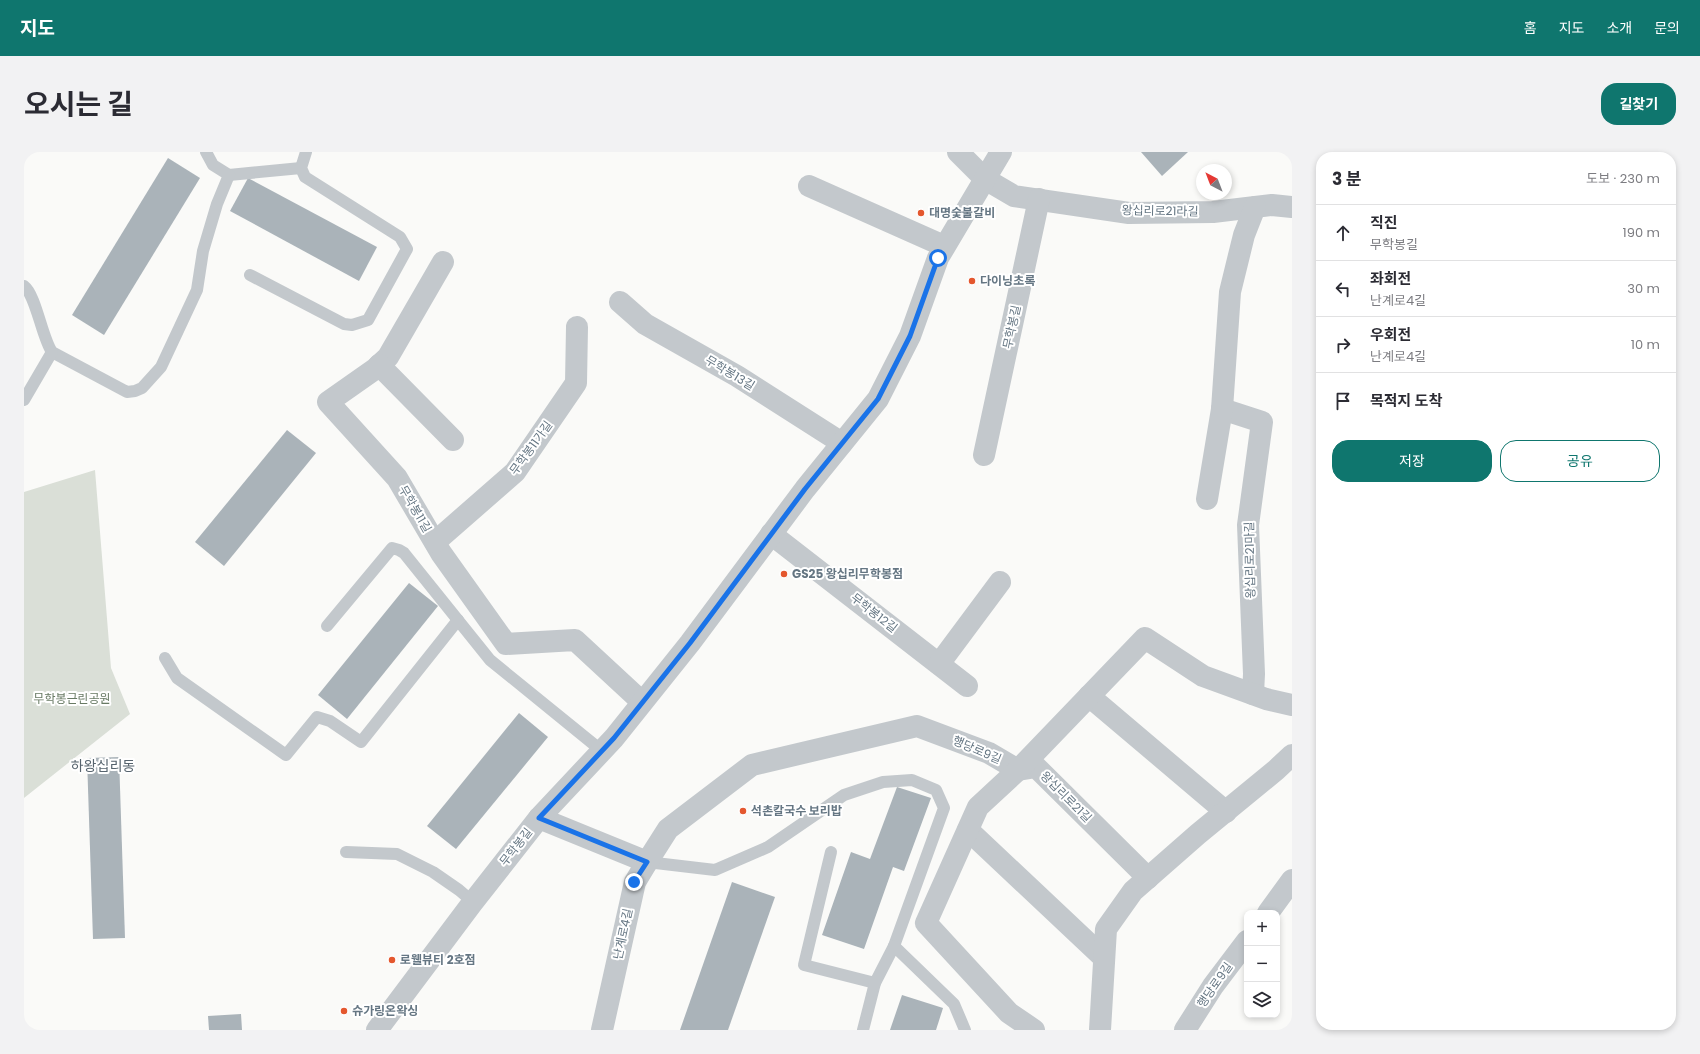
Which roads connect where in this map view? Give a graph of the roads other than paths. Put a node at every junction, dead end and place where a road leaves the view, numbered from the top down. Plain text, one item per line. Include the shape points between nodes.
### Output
1 (206, 152) edge
2 (306, 152) edge
3 (958, 152) edge
4 (1001, 152) edge
5 (301, 168) junction
6 (229, 175) junction
7 (985, 179) junction
8 (809, 186) dead end
9 (1039, 199) junction
10 (1255, 207) junction
11 (1292, 207) edge
12 (944, 246) junction
13 (443, 262) dead end
14 (250, 275) dead end
15 (24, 286) edge
16 (620, 302) dead end
17 (577, 327) dead end
18 (52, 352) junction
19 (379, 365) junction
20 (24, 400) edge
21 (1222, 409) junction
22 (453, 440) dead end
23 (842, 443) junction
24 (984, 455) dead end
25 (1207, 500) dead end
26 (771, 534) junction
27 (435, 542) junction
28 (1000, 582) dead end
29 (458, 620) junction
30 (327, 626) dead end
31 (165, 658) dead end
32 (939, 664) junction
33 (967, 686) dead end
34 (1253, 694) junction
35 (1089, 696) junction
36 (642, 702) junction
37 (1292, 705) edge
38 (602, 751) junction
39 (1292, 755) edge
40 (1018, 770) junction
41 (1226, 812) junction
42 (539, 818) junction
43 (968, 830) junction
44 (346, 852) dead end
45 (831, 852) dead end
46 (647, 862) junction
47 (1148, 878) junction
48 (1292, 880) edge
49 (473, 902) junction
50 (1270, 910) edge
51 (1244, 945) edge
52 (894, 946) junction
53 (1104, 958) junction
54 (875, 983) junction
55 (377, 1030) edge
56 (602, 1030) edge
57 (862, 1030) edge
58 (965, 1030) edge
59 (1034, 1030) edge
60 (1100, 1030) edge
61 (1185, 1030) edge

1 - 6 lane via 214,165
2 - 5 lane
3 - 7 street, 왕십리로21라길
4 - 7 street, 무학봉길
5 - 6 lane
5 - 14 lane via 306,176 400,237 407,249 368,320 352,325 344,324
6 - 18 lane via 203,251 197,290 161,367 150,380 142,388 127,392
7 - 9 street, 왕십리로21라길 via 1014,196
7 - 12 street, 무학봉길
8 - 12 street
9 - 10 street, 왕십리로21라길 via 1129,213 1213,212
9 - 24 street, 무학봉길
10 - 11 street, 왕십리로21라길
10 - 21 street via 1244,235 1230,292
12 - 23 street, 무학봉길 via 910,336 878,399
13 - 19 street, 무학봉11길 via 388,357
15 - 18 lane
16 - 23 street, 무학봉13길 via 645,324 737,376
17 - 27 street, 무학봉11가길 via 576,383 516,472
18 - 20 lane
19 - 22 street
19 - 27 street, 무학봉11길 via 328,402 397,478
21 - 25 street
21 - 34 street, 왕십리로21마길 via 1262,422 1248,525
23 - 26 street, 무학봉길
26 - 32 street, 무학봉12길
26 - 36 street, 무학봉길 via 690,643
27 - 36 street, 무학봉11길 via 506,644 575,640
28 - 32 street
29 - 30 lane via 404,553 392,548
29 - 31 lane via 361,742 330,721 317,717 286,755 177,678
29 - 38 lane via 490,660
32 - 33 street, 무학봉12길
34 - 35 street via 1203,676 1146,638
34 - 37 street
35 - 40 street
35 - 41 street
36 - 38 street, 무학봉길
38 - 42 street, 무학봉길
39 - 41 street
40 - 43 street, 행당로9길 via 978,807
40 - 46 street, 행당로9길 via 989,753 916,726 752,765 668,829
40 - 47 street, 왕십리로21길 via 1036,767
41 - 47 street
42 - 46 street
42 - 49 street, 무학봉길
43 - 53 street
43 - 59 street, 행당로9길 via 926,923 1009,1013
44 - 49 lane via 396,854 433,872
45 - 54 lane via 804,965
46 - 52 lane via 715,870 768,847 844,795 883,782 912,780 936,790 944,808
46 - 56 street, 난계로4길 via 634,882
47 - 53 street via 1133,891 1106,929
48 - 50 street
49 - 55 street, 무학봉길
51 - 61 street, 행당로9길 via 1213,986
52 - 54 lane
52 - 58 lane via 954,1004
53 - 60 street
54 - 57 lane

